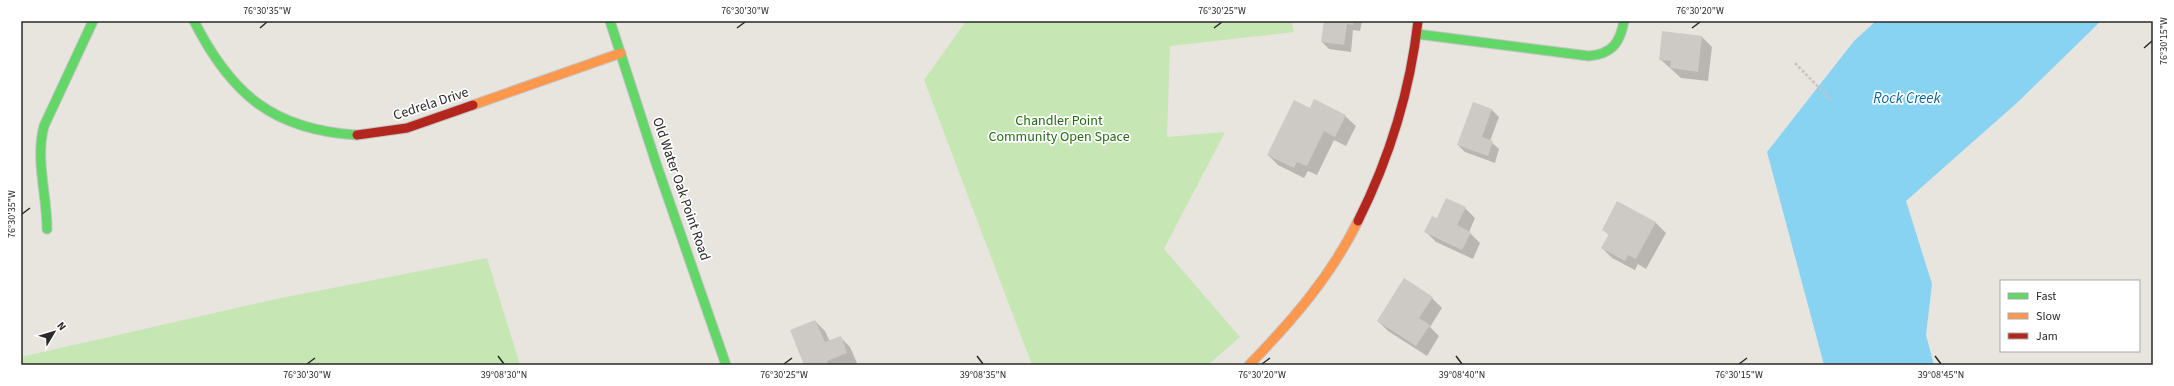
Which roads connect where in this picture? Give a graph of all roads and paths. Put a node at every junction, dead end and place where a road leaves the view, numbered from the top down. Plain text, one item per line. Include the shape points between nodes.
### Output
1 (93, 21) edge
2 (194, 21) edge
3 (610, 21) edge
4 (1418, 21) edge
5 (1624, 21) edge
6 (1417, 34) junction
7 (621, 53) junction
8 (1795, 63) dead end
9 (1831, 100) dead end
10 (47, 229) dead end
11 (726, 365) edge
12 (1249, 365) edge

1 - 10 street via 40,138
2 - 7 street, Cedrela Drive via 214,62 246,97 287,121 337,134 364,135 416,125
3 - 7 street, Old Water Oak Point Road
4 - 6 street
5 - 6 street via 1619,43 1610,51 1595,56
6 - 12 street via 1403,105 1389,149 1361,214 1316,291
7 - 11 street, Old Water Oak Point Road
8 - 9 path

